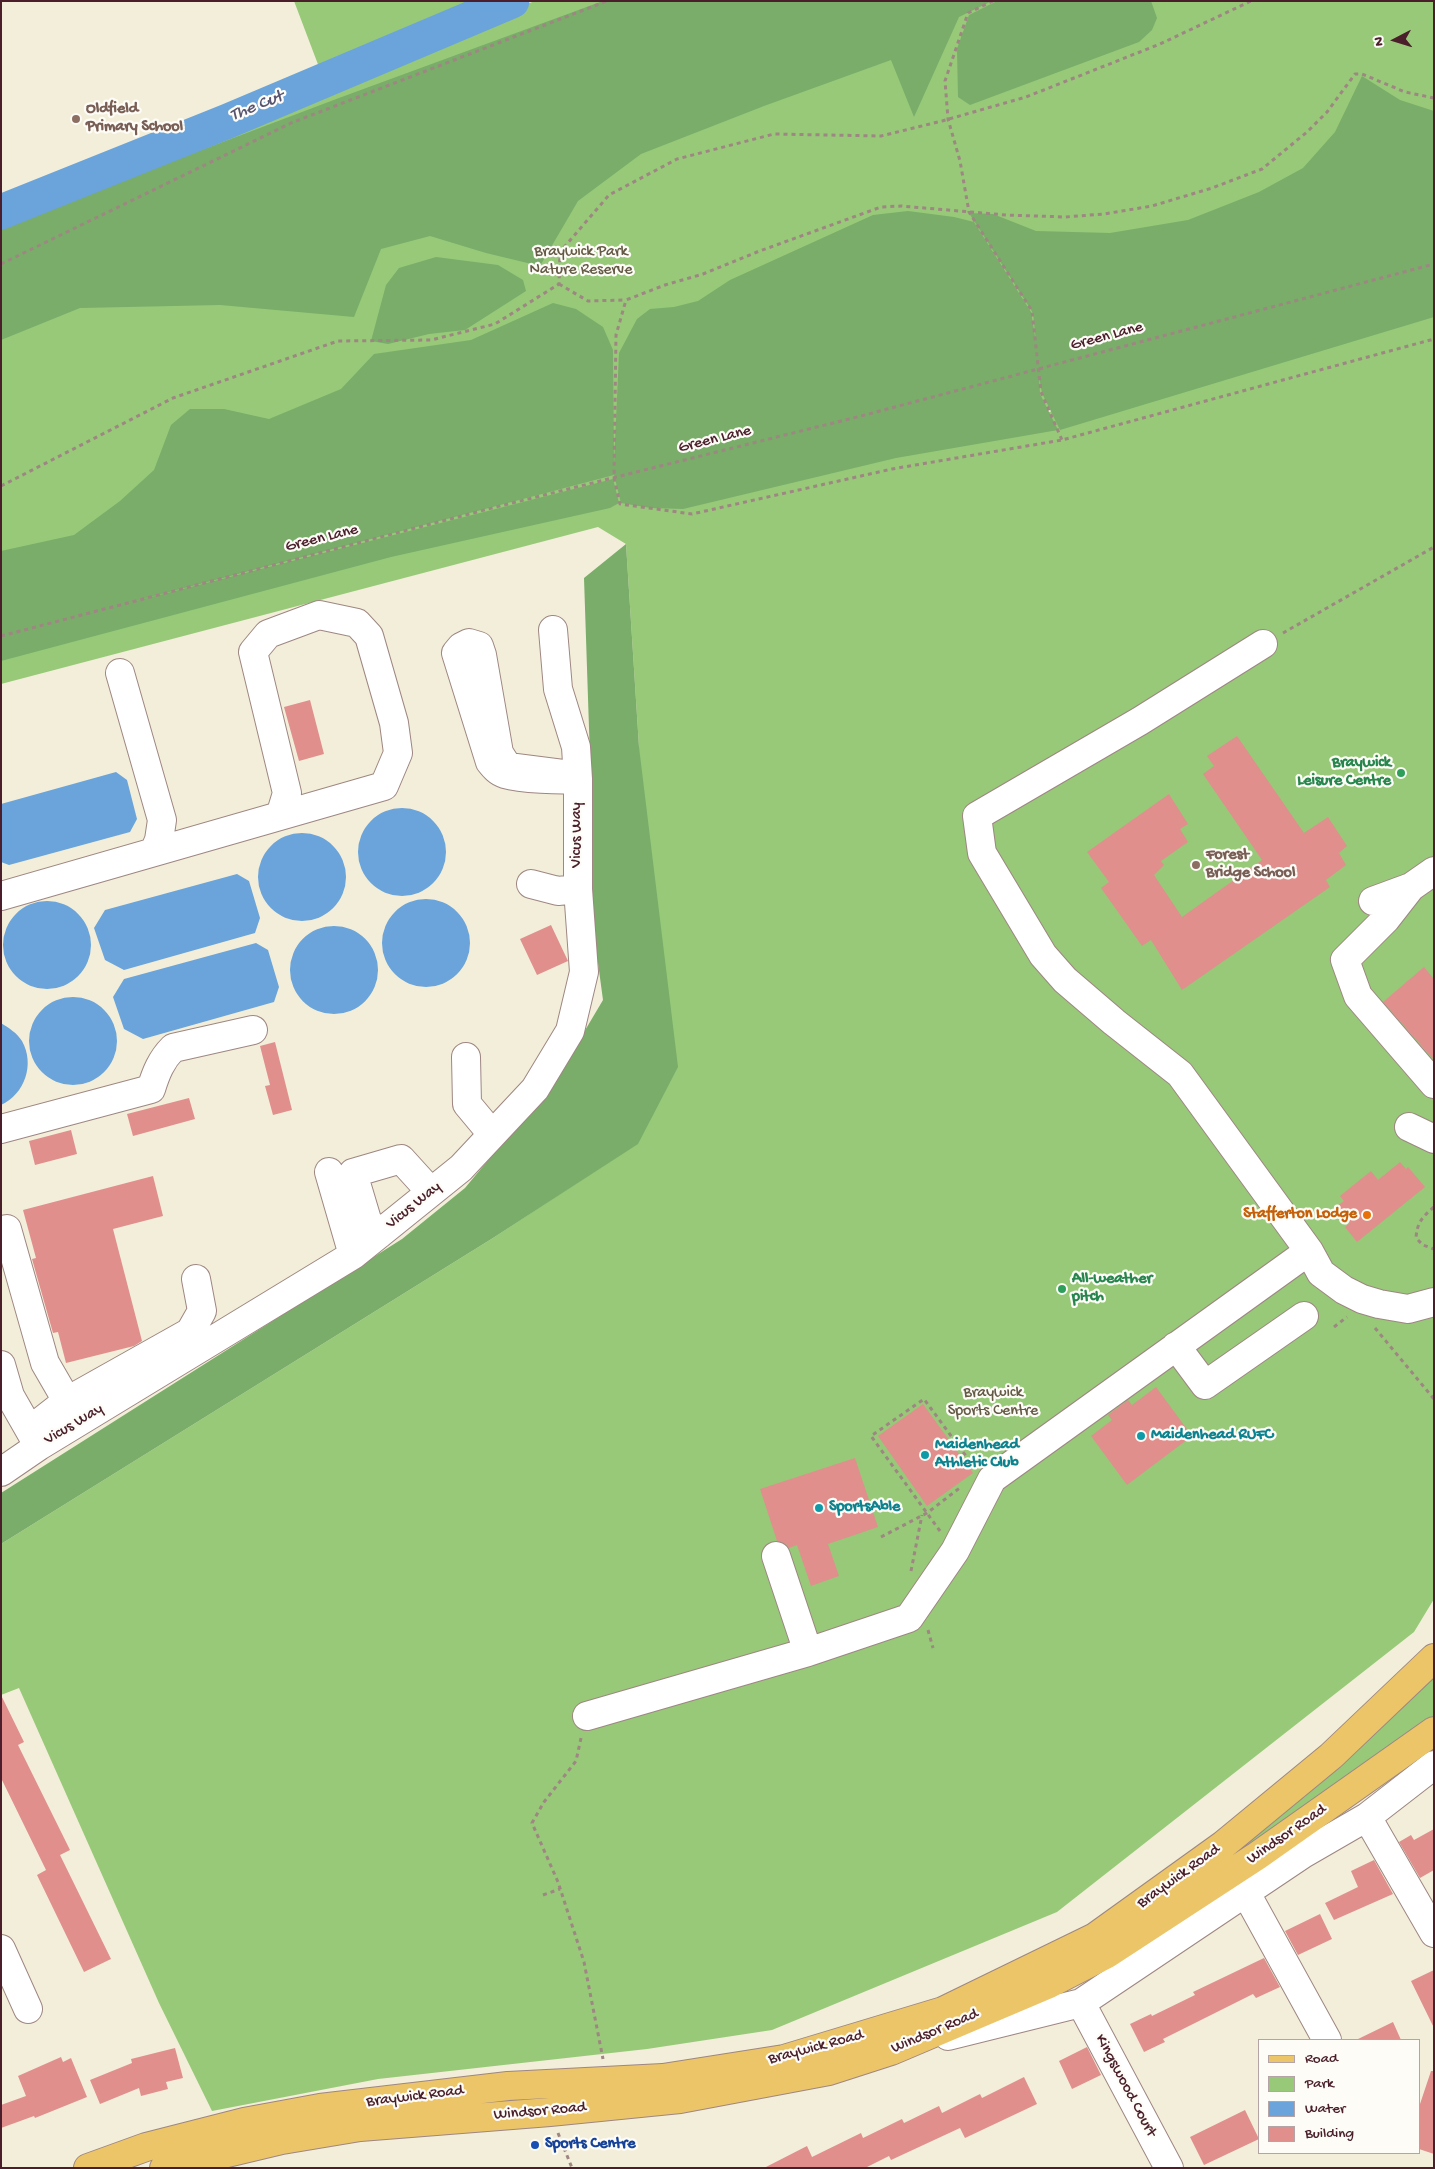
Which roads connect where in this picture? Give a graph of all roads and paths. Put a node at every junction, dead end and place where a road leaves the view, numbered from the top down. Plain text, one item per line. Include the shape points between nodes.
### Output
1 (607, 1) edge
2 (993, 1) edge
3 (1251, 1) edge
4 (1434, 98) edge
5 (948, 119) junction
6 (969, 212) junction
7 (1, 264) edge
8 (1434, 264) edge
9 (559, 284) junction
10 (626, 300) junction
11 (1434, 339) edge
12 (1038, 368) junction
13 (1062, 440) junction
14 (614, 478) junction
15 (1, 486) edge
16 (1434, 548) edge
17 (553, 630) dead end
18 (1, 636) edge
19 (1263, 644) joint
20 (120, 673) dead end
21 (578, 779) junction
22 (280, 816) junction
23 (154, 852) junction
24 (1434, 871) edge
25 (531, 884) dead end
26 (1411, 887) junction
27 (578, 889) junction
28 (1, 896) edge
29 (1373, 901) dead end
30 (253, 1030) dead end
31 (466, 1057) dead end
32 (1434, 1084) edge
33 (1409, 1127) dead end
34 (1, 1129) edge
35 (492, 1134) junction
36 (1434, 1138) edge
37 (329, 1172) dead end
38 (431, 1192) junction
39 (1434, 1207) edge
40 (7, 1229) dead end
41 (378, 1235) junction
42 (1434, 1249) edge
43 (1310, 1251) junction
44 (353, 1255) junction
45 (196, 1279) dead end
46 (1362, 1299) junction
47 (1434, 1302) edge
48 (1304, 1316) dead end
49 (1176, 1346) junction
50 (1, 1364) edge
51 (1434, 1399) edge
52 (67, 1401) junction
53 (34, 1438) junction
54 (1, 1472) edge
55 (986, 1476) junction
56 (927, 1513) junction
57 (922, 1515) junction
58 (881, 1537) dead end
59 (955, 1551) junction
60 (776, 1556) dead end
61 (921, 1602) junction
62 (808, 1652) junction
63 (1434, 1658) edge
64 (587, 1716) joint
65 (1434, 1731) edge
66 (1434, 1765) edge
67 (1367, 1817) junction
68 (560, 1889) junction
69 (1246, 1893) junction
70 (543, 1896) dead end
71 (1434, 1933) edge
72 (1, 1949) edge
73 (1081, 2003) junction
74 (28, 2010) dead end
75 (1326, 2039) edge
76 (891, 2051) junction
77 (604, 2062) dead end
78 (550, 2112) junction
79 (360, 2127) joint
80 (88, 2168) edge
81 (164, 2168) edge
82 (572, 2168) edge
83 (1169, 2168) edge

1 - 7 path via 290,123
2 - 5 path via 968,13 946,81
3 - 5 path via 1160,44 1026,98
4 - 6 path via 1405,92 1355,74 1328,112 1262,168 1212,188 1152,206 1104,214 1028,217
5 - 6 path
5 - 9 path via 881,136 774,134 677,159 609,195 560,252
6 - 10 path via 901,206 874,208
6 - 12 path via 1032,312
8 - 12 path, Green Lane
9 - 10 path via 588,301
9 - 15 path via 495,324 431,340 338,341 174,398
10 - 14 path via 616,335
11 - 13 path
12 - 13 path via 1041,392
12 - 14 path, Green Lane
13 - 14 path via 892,469 692,514 620,504
14 - 18 path, Green Lane
16 - 19 path
17 - 21 street, Vicus Way via 558,689 576,747
19 - 43 street via 1140,721 977,816 982,853 1043,955 1065,980 1180,1074
20 - 23 street via 162,820
21 - 21 street via 505,774 497,770 490,762 456,654 461,647 469,643 479,646 499,753 508,767
21 - 27 street, Vicus Way
22 - 22 street via 384,786 392,770 398,753 394,723 370,636 356,623 319,615 268,634 253,652 287,793
22 - 23 street
23 - 28 street
24 - 26 street
25 - 27 street via 558,892
26 - 29 street
26 - 32 street via 1386,919 1345,960 1358,996
27 - 35 street, Vicus Way via 584,972 570,1031 535,1089
30 - 34 street via 173,1048 157,1070 151,1089
31 - 35 street via 467,1104
33 - 36 street
35 - 38 street, Vicus Way via 461,1168
37 - 44 street
38 - 41 street, Vicus Way
38 - 41 street via 401,1159 353,1172 367,1220
39 - 42 path via 1421,1218 1416,1238 1423,1246
40 - 52 street via 45,1363
41 - 44 street, Vicus Way
43 - 46 street via 1321,1273
43 - 49 street
44 - 53 street, Vicus Way
45 - 52 street via 202,1311 190,1332
46 - 47 street via 1408,1309
46 - 51 path via 1359,1308
48 - 49 street via 1205,1385
49 - 55 street
50 - 53 street via 10,1396
52 - 53 street
53 - 54 street, Vicus Way
55 - 56 path
55 - 56 path via 924,1399 871,1436
55 - 59 street
56 - 57 path
56 - 59 path
57 - 58 path
57 - 61 path via 911,1573
59 - 61 street
60 - 62 street
61 - 62 street via 909,1618
62 - 64 street
63 - 80 main road, Braywick Road via 1331,1756 1175,1880 1095,1937 943,2011 784,2059 663,2078 508,2086 310,2110 164,2142
64 - 68 path via 576,1761 532,1823
65 - 76 main road, Windsor Road via 1257,1856 1107,1954 1049,1984
66 - 67 street
67 - 69 street via 1303,1854
67 - 71 street
68 - 70 path
68 - 77 path via 584,1962
69 - 73 street
69 - 75 street
72 - 74 street
73 - 76 street
73 - 83 street, Kingswood Court
76 - 78 main road, Windsor Road via 829,2071 778,2081 680,2098
78 - 79 main road, Windsor Road
78 - 82 path
79 - 81 main road, Braywick Road via 282,2140

